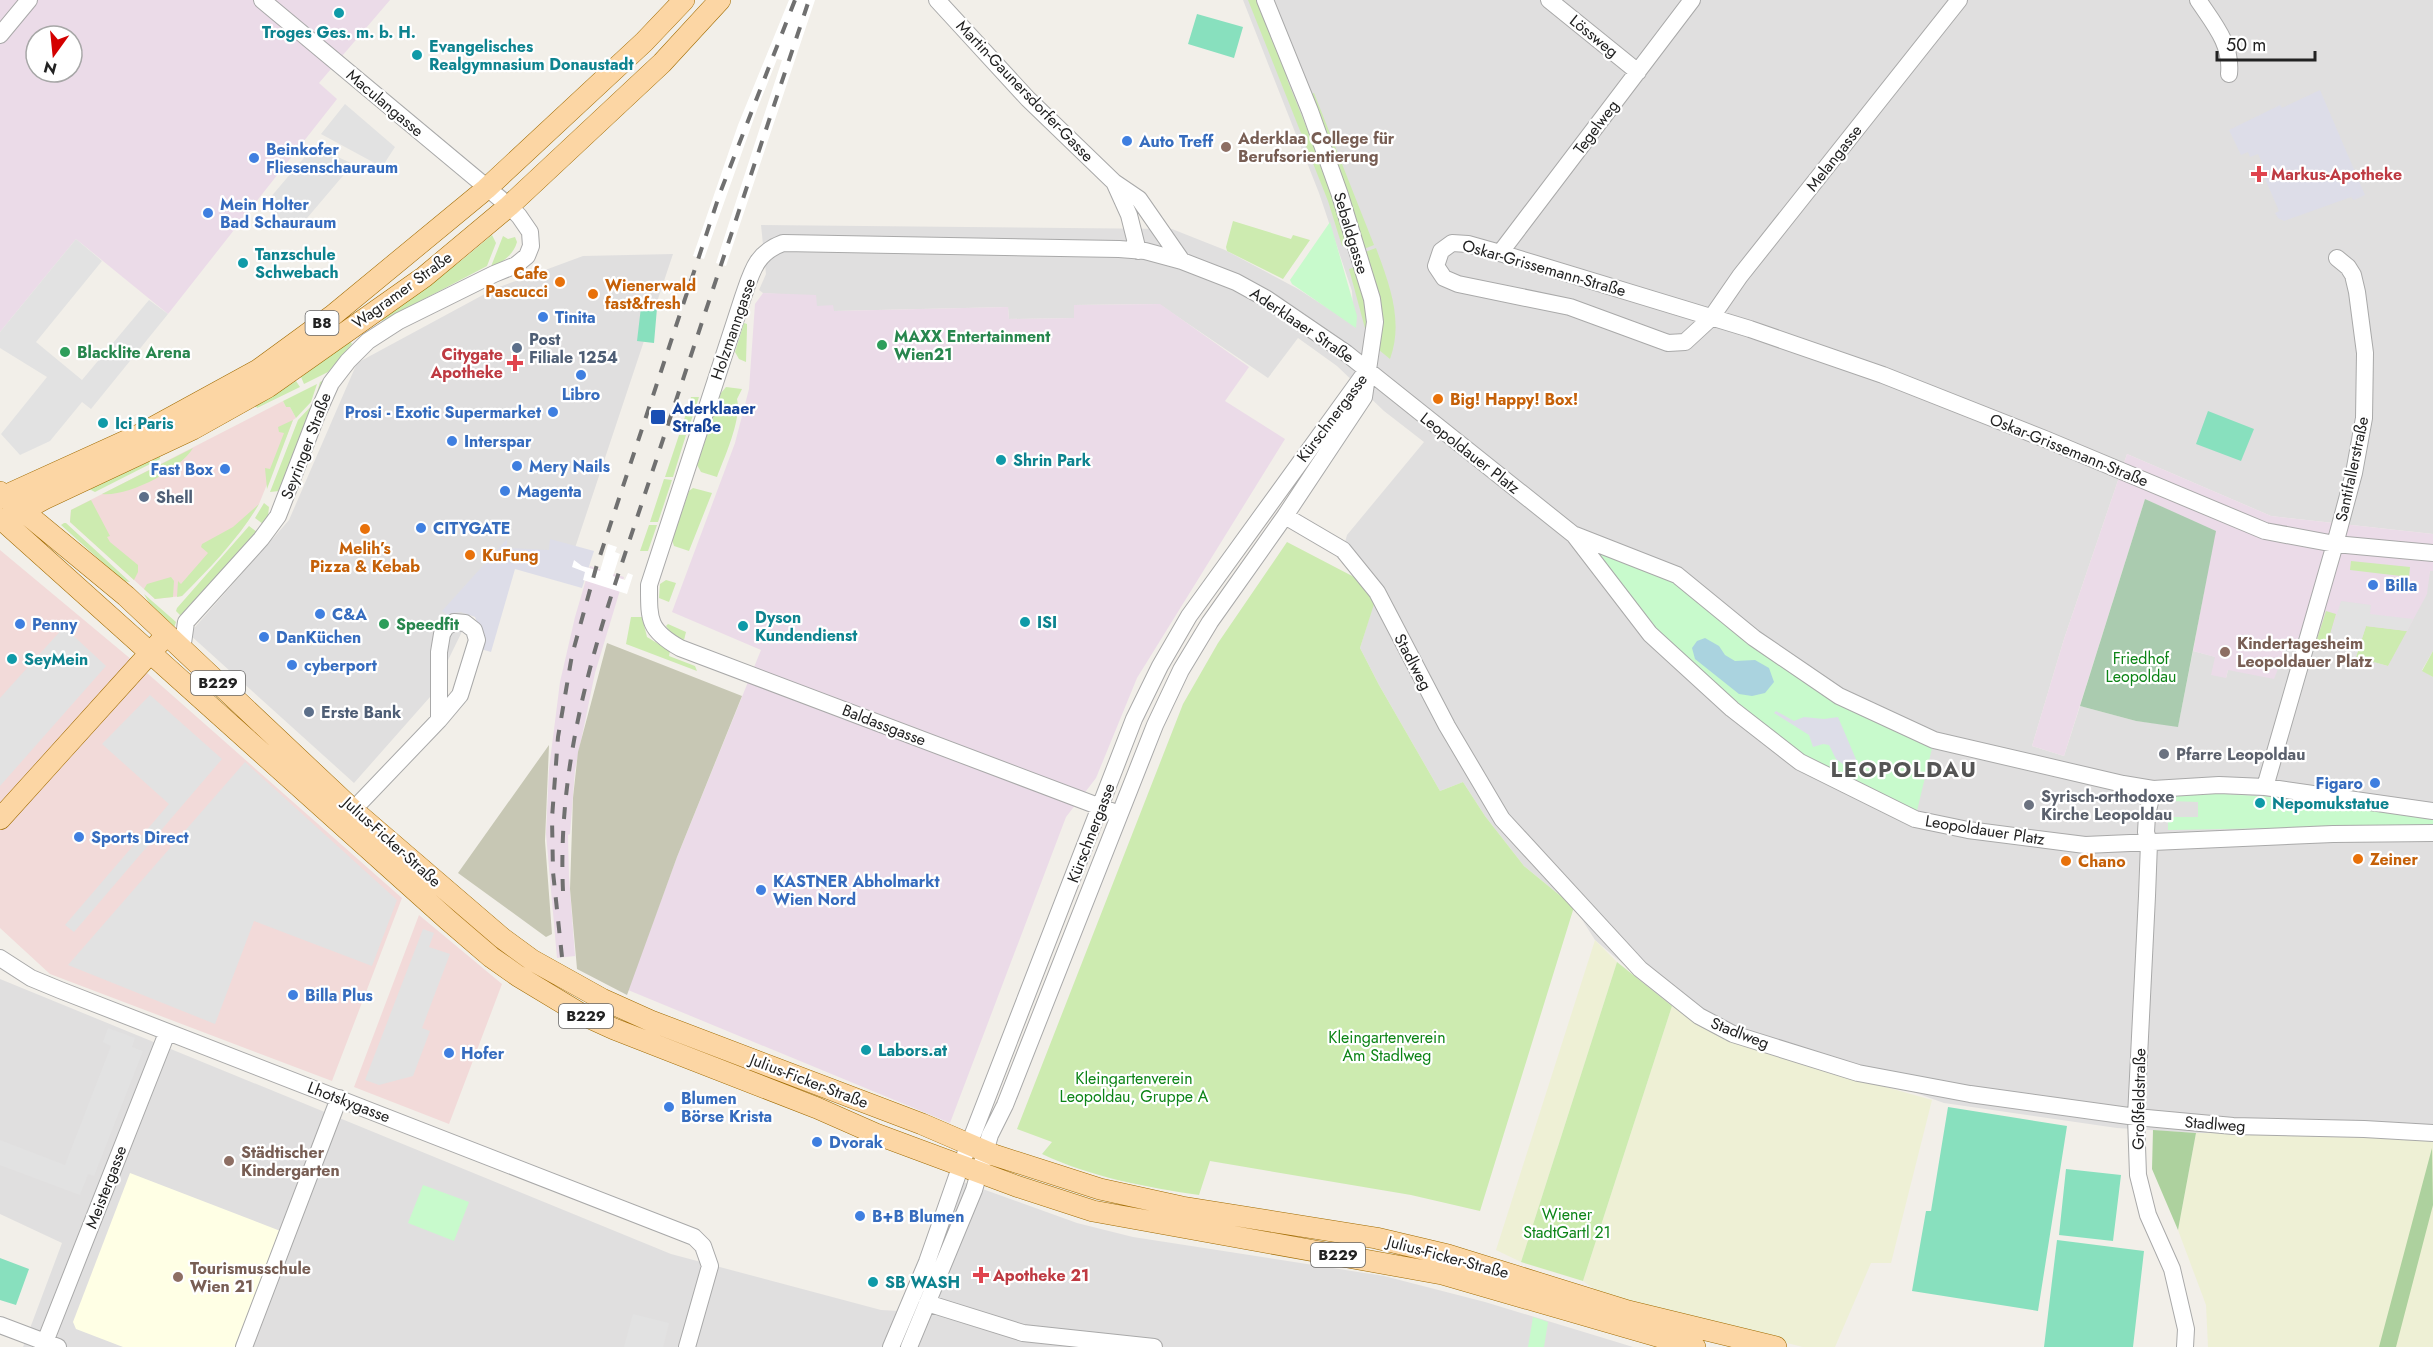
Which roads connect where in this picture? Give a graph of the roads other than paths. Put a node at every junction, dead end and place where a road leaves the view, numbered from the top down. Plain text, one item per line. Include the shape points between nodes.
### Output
1 (29, 0) edge
2 (262, 0) edge
3 (684, 0) edge
4 (720, 0) edge
5 (937, 0) edge
6 (1265, 0) edge
7 (1549, 0) edge
8 (1692, 0) edge
9 (1959, 0) edge
10 (2198, 0) edge
11 (0, 35) edge
12 (1638, 72) junction
13 (2229, 74) dead end
14 (1114, 182) junction
15 (486, 189) junction
16 (509, 206) junction
17 (1150, 215) junction
18 (846, 243) joint
19 (1142, 251) junction
20 (1500, 253) junction
21 (2337, 258) dead end
22 (1182, 261) junction
23 (1711, 318) junction
24 (1367, 369) junction
25 (2, 495) edge
26 (23, 512) junction
27 (1285, 516) junction
28 (1, 520) edge
29 (1574, 535) junction
30 (2335, 544) junction
31 (2433, 553) edge
32 (653, 627) joint
33 (166, 634) junction
34 (182, 650) junction
35 (150, 652) junction
36 (439, 720) junction
37 (2265, 787) junction
38 (2154, 789) junction
39 (1101, 808) junction
40 (2433, 811) edge
41 (1119, 814) junction
42 (347, 816) junction
43 (0, 819) edge
44 (2433, 833) edge
45 (2149, 843) junction
46 (0, 958) edge
47 (167, 1033) junction
48 (339, 1098) junction
49 (2136, 1117) junction
50 (2433, 1134) edge
51 (977, 1147) junction
52 (970, 1169) junction
53 (927, 1303) junction
54 (0, 1325) edge
55 (1025, 1340) edge
56 (52, 1345) edge
57 (244, 1347) edge
58 (687, 1347) edge
59 (891, 1347) edge
60 (909, 1347) edge
61 (1154, 1347) edge
62 (1695, 1347) edge
63 (1776, 1347) edge
64 (2185, 1347) edge

1 - 11 street
2 - 15 street, Maculangasse
3 - 15 main road, Wagramer Straße / B8
4 - 16 main road, Wagramer Straße / B8 via 662,63
5 - 14 street, Martin-Gaunersdorfer-Gasse via 1028,99
6 - 24 street, Sebaldgasse via 1310,111 1372,299 1375,322
7 - 12 street, Lössweg
8 - 12 street, Tegelweg
9 - 23 street, Melangasse
10 - 13 street via 2225,41
12 - 20 street, Tegelweg
14 - 17 street, Martin-Gaunersdorfer-Gasse via 1139,199
14 - 19 street, Martin-Gaunersdorfer-Gasse
15 - 16 street, Maculangasse
15 - 25 main road, Wagramer Straße / B8 via 341,309 258,370 141,434
16 - 26 main road, Wagramer Straße / B8 via 424,277 268,387 194,429
16 - 34 street, Seyringer Straße via 530,232 527,256 516,265 399,321 368,341 348,361 331,383 279,516 186,622
17 - 19 street via 1151,229
17 - 22 street, Martin-Gaunersdorfer-Gasse
18 - 19 street, Aderklaaer Straße
18 - 32 street, Holzmanngasse via 783,243 771,247 753,270 649,585
19 - 22 street, Aderklaaer Straße
20 - 23 street, Oskar-Grissemann-Straße
20 - 23 street, Oskar-Grissemann-Straße via 1452,243 1441,251 1436,266 1444,278 1458,284 1570,307 1668,343 1685,342
21 - 30 street, Santifallerstraße via 2354,275 2366,378 2361,434
22 - 24 street, Aderklaaer Straße via 1267,299
23 - 30 street, Oskar-Grissemann-Straße via 1883,375 2265,531
24 - 27 street, Kürschnergasse via 1364,397
24 - 29 street, Leopoldauer Platz
24 - 39 street, Kürschnergasse via 1189,616 1134,719
25 - 26 main road, Julius-Ficker-Straße / B229
26 - 28 main road, Wagramer Straße / B8
26 - 33 main road, Julius-Ficker-Straße / B229
27 - 41 street, Kürschnergasse via 1181,670
27 - 49 street, Stadlweg via 1343,550 1377,592 1447,726 1502,819 1640,969 1699,1016 1733,1034 1858,1073 1970,1094
28 - 35 main road, Julius-Ficker-Straße / B229
29 - 38 street, Leopoldauer Platz via 1677,575 1754,638 1839,696 1934,740
29 - 45 street, Leopoldauer Platz via 1650,634 1732,709 1800,762 1915,819 2085,845
30 - 31 street, Oskar-Grissemann-Straße
30 - 37 street, Santifallerstraße
32 - 39 street, Baldassgasse via 680,648
33 - 34 main road, Julius-Ficker-Straße / B229
33 - 35 main road
34 - 42 main road, Julius-Ficker-Straße / B229
35 - 42 main road, Julius-Ficker-Straße / B229
35 - 43 main road
36 - 36 street via 460,695 477,640 474,630 465,622 454,622 442,634
36 - 42 street
37 - 38 street, Leopoldauer Platz
37 - 40 street, Leopoldauer Platz
38 - 45 street, Großfeldstraße via 2147,815
39 - 41 street, Baldassgasse
39 - 51 street, Kürschnergasse
41 - 51 street, Kürschnergasse via 1005,1105
42 - 51 main road, Julius-Ficker-Straße / B229 via 532,960 602,999
42 - 52 main road, Julius-Ficker-Straße / B229 via 491,957 581,1014
44 - 45 street, Leopoldauer Platz
45 - 49 street, Großfeldstraße
46 - 47 street, Lhotskygasse via 32,978
47 - 48 street, Lhotskygasse
47 - 56 street, Meistergasse
48 - 57 street
48 - 58 street, Lhotskygasse via 700,1241 710,1266
49 - 50 street, Stadlweg via 2234,1126
49 - 64 street, Großfeldstraße via 2138,1175 2148,1215 2172,1269 2186,1329
51 - 52 street, Kürschnergasse
51 - 63 main road, Julius-Ficker-Straße / B229 via 1100,1189 1182,1207 1376,1238 1448,1255 1639,1314
52 - 53 street, Kürschnergasse
52 - 59 street, Kürschnergasse
52 - 62 main road, Julius-Ficker-Straße / B229 via 1093,1211 1411,1267
53 - 55 street
53 - 60 street, Kürschnergasse
54 - 56 street
55 - 61 street

